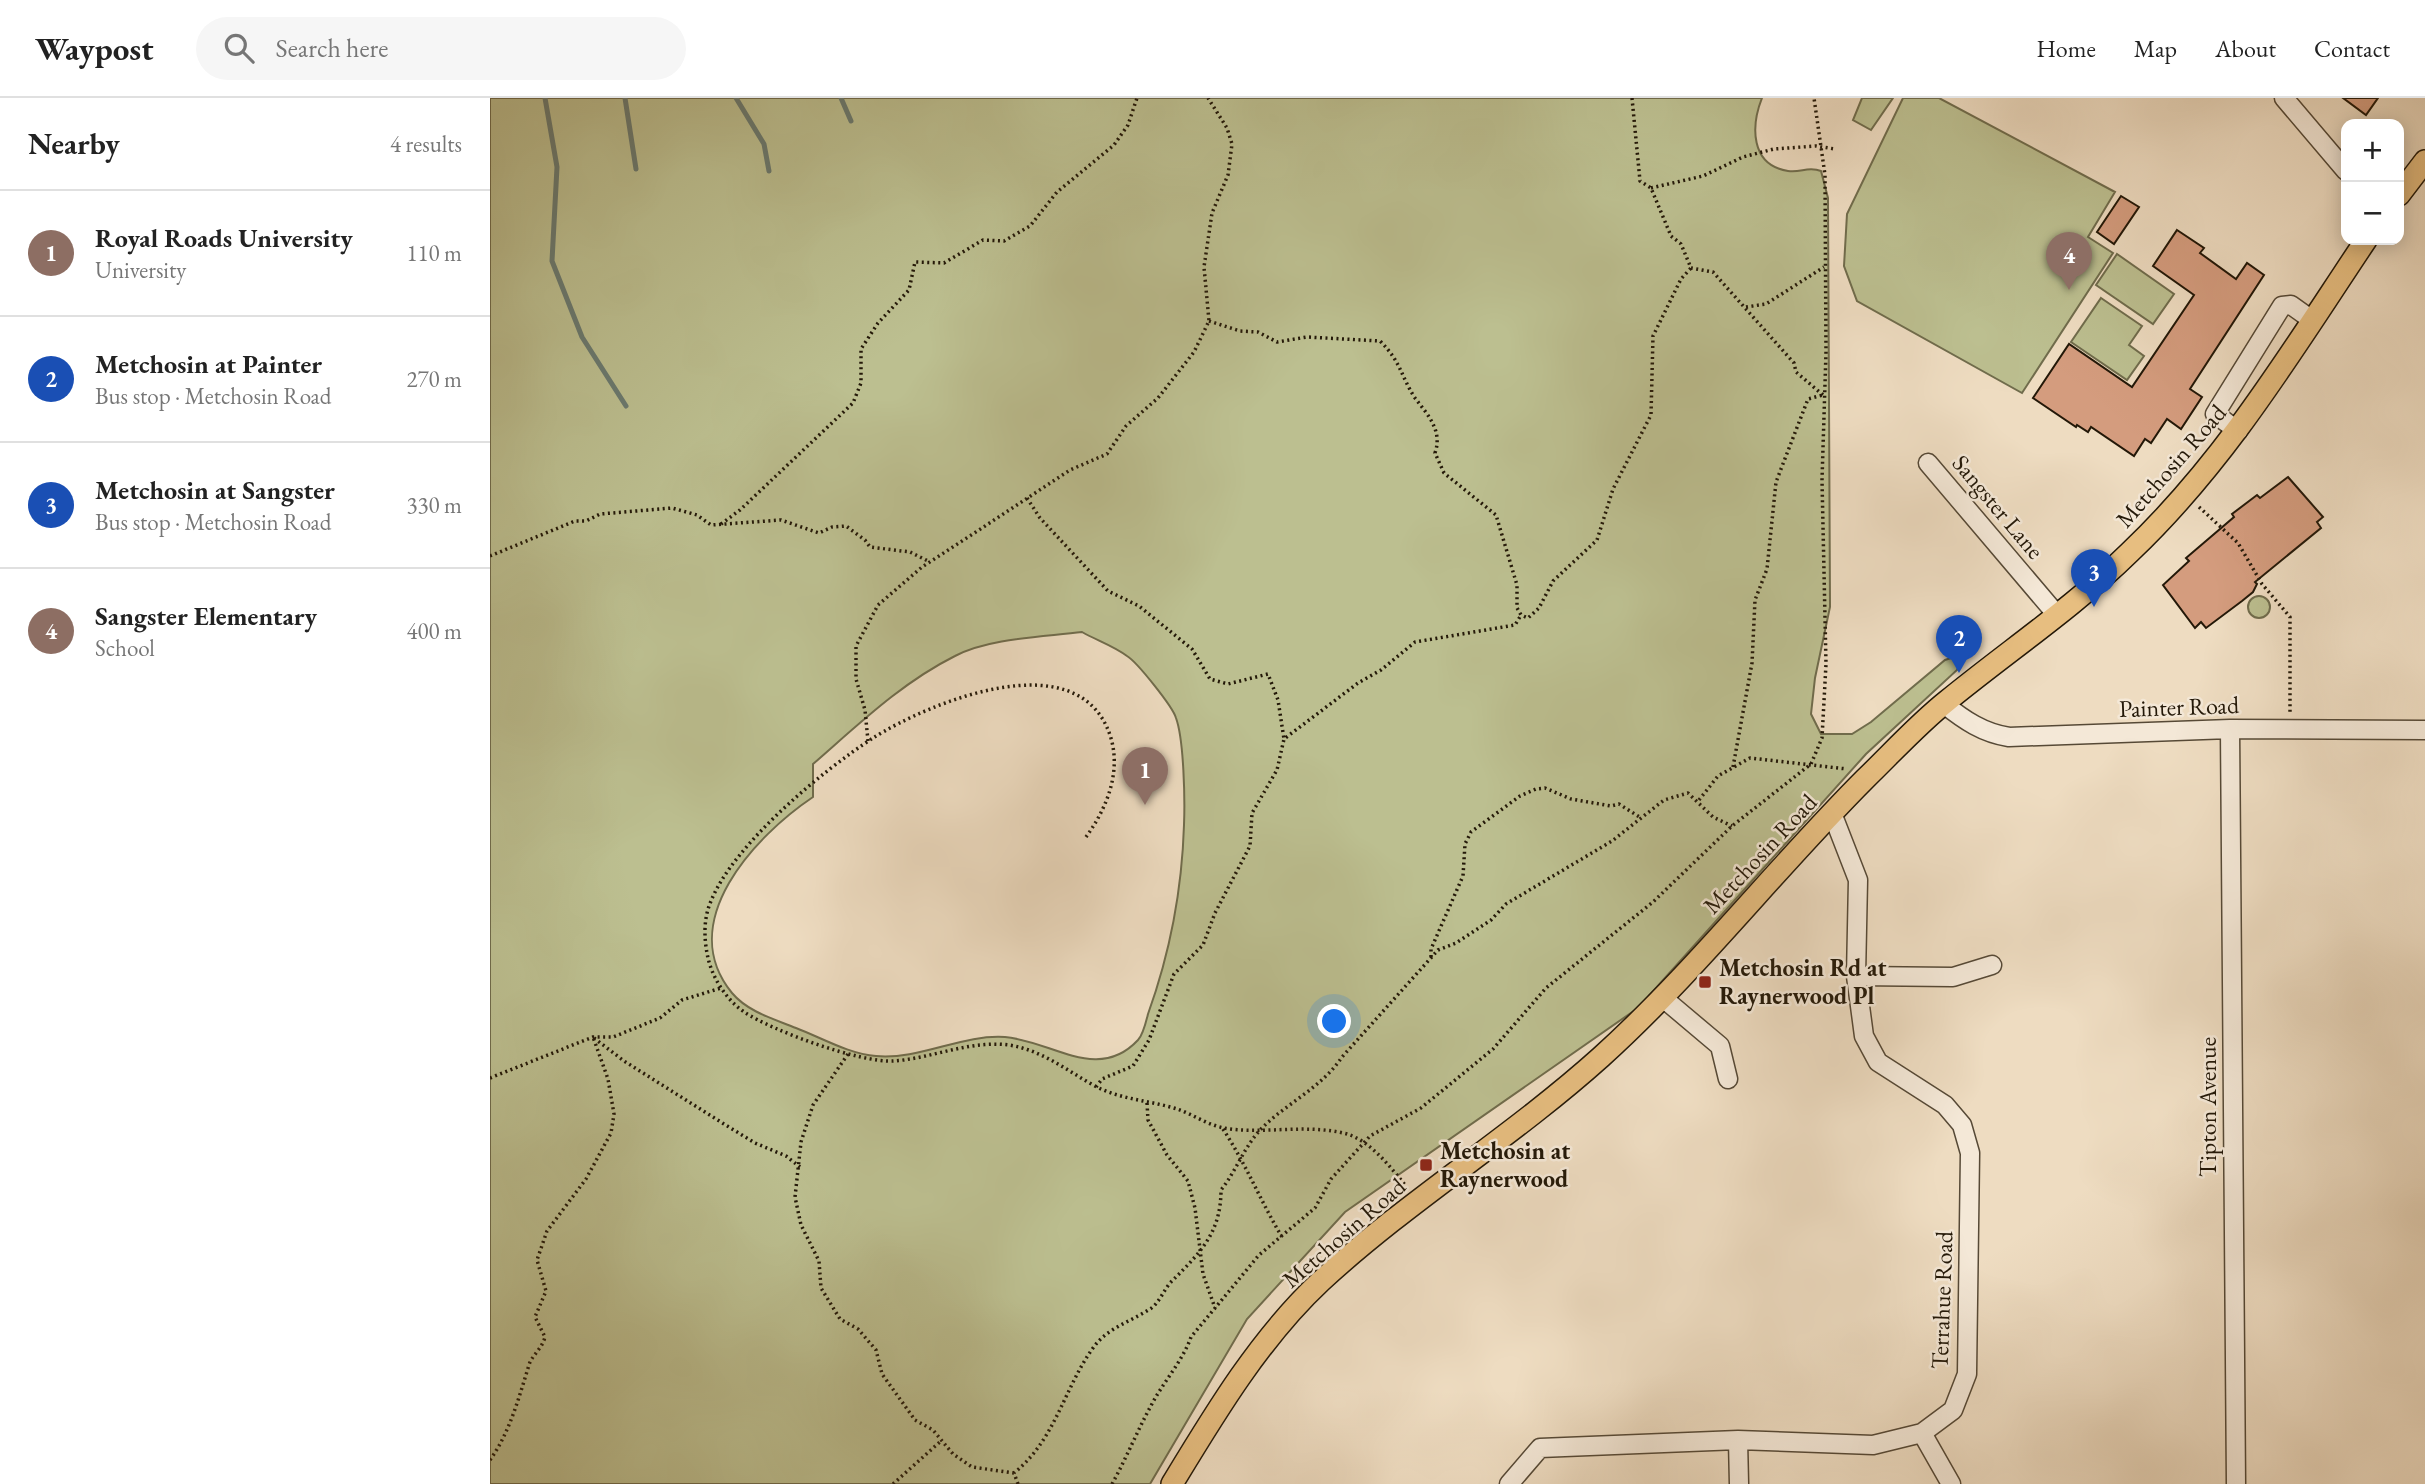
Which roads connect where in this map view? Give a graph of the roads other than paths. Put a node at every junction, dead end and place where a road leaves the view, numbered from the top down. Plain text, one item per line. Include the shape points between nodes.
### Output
1 (2284, 98) edge
2 (2425, 161) edge
3 (2341, 164) edge
4 (2404, 188) edge
5 (2363, 245) edge
6 (2312, 320) junction
7 (2238, 431) junction
8 (1928, 463) dead end
9 (2057, 615) junction
10 (1944, 704) junction
11 (2230, 729) junction
12 (2425, 730) edge
13 (1832, 813) junction
14 (1992, 965) dead end
15 (1856, 976) junction
16 (1663, 998) junction
17 (1728, 1079) dead end
18 (1922, 1433) junction
19 (1738, 1440) junction
20 (1172, 1484) edge
21 (1509, 1484) edge
22 (1739, 1484) edge
23 (1951, 1484) edge
24 (2236, 1484) edge

1 - 3 street
2 - 4 main road
5 - 6 main road, Metchosin Road
6 - 7 main road, Metchosin Road
6 - 7 street via 2291,304 2282,306 2215,414
7 - 9 main road, Metchosin Road via 2130,553
8 - 9 street, Sangster Lane
9 - 10 main road, Metchosin Road
10 - 11 street, Painter Road via 1990,734 2009,737
10 - 13 main road, Metchosin Road
11 - 12 street, Painter Road
11 - 24 street, Tipton Avenue
13 - 15 street, Terrahue Road via 1857,880
13 - 16 main road, Metchosin Road
14 - 15 street via 1952,977
15 - 18 street, Terrahue Road via 1864,1036 1878,1062 1945,1105 1962,1125 1970,1153 1967,1374 1953,1410
16 - 17 street via 1720,1046
16 - 20 main road, Metchosin Road via 1590,1066 1320,1282 1266,1343
18 - 19 street, Terrahue Road via 1873,1445
18 - 23 street
19 - 21 street, Terrahue Road via 1540,1448
19 - 22 street

